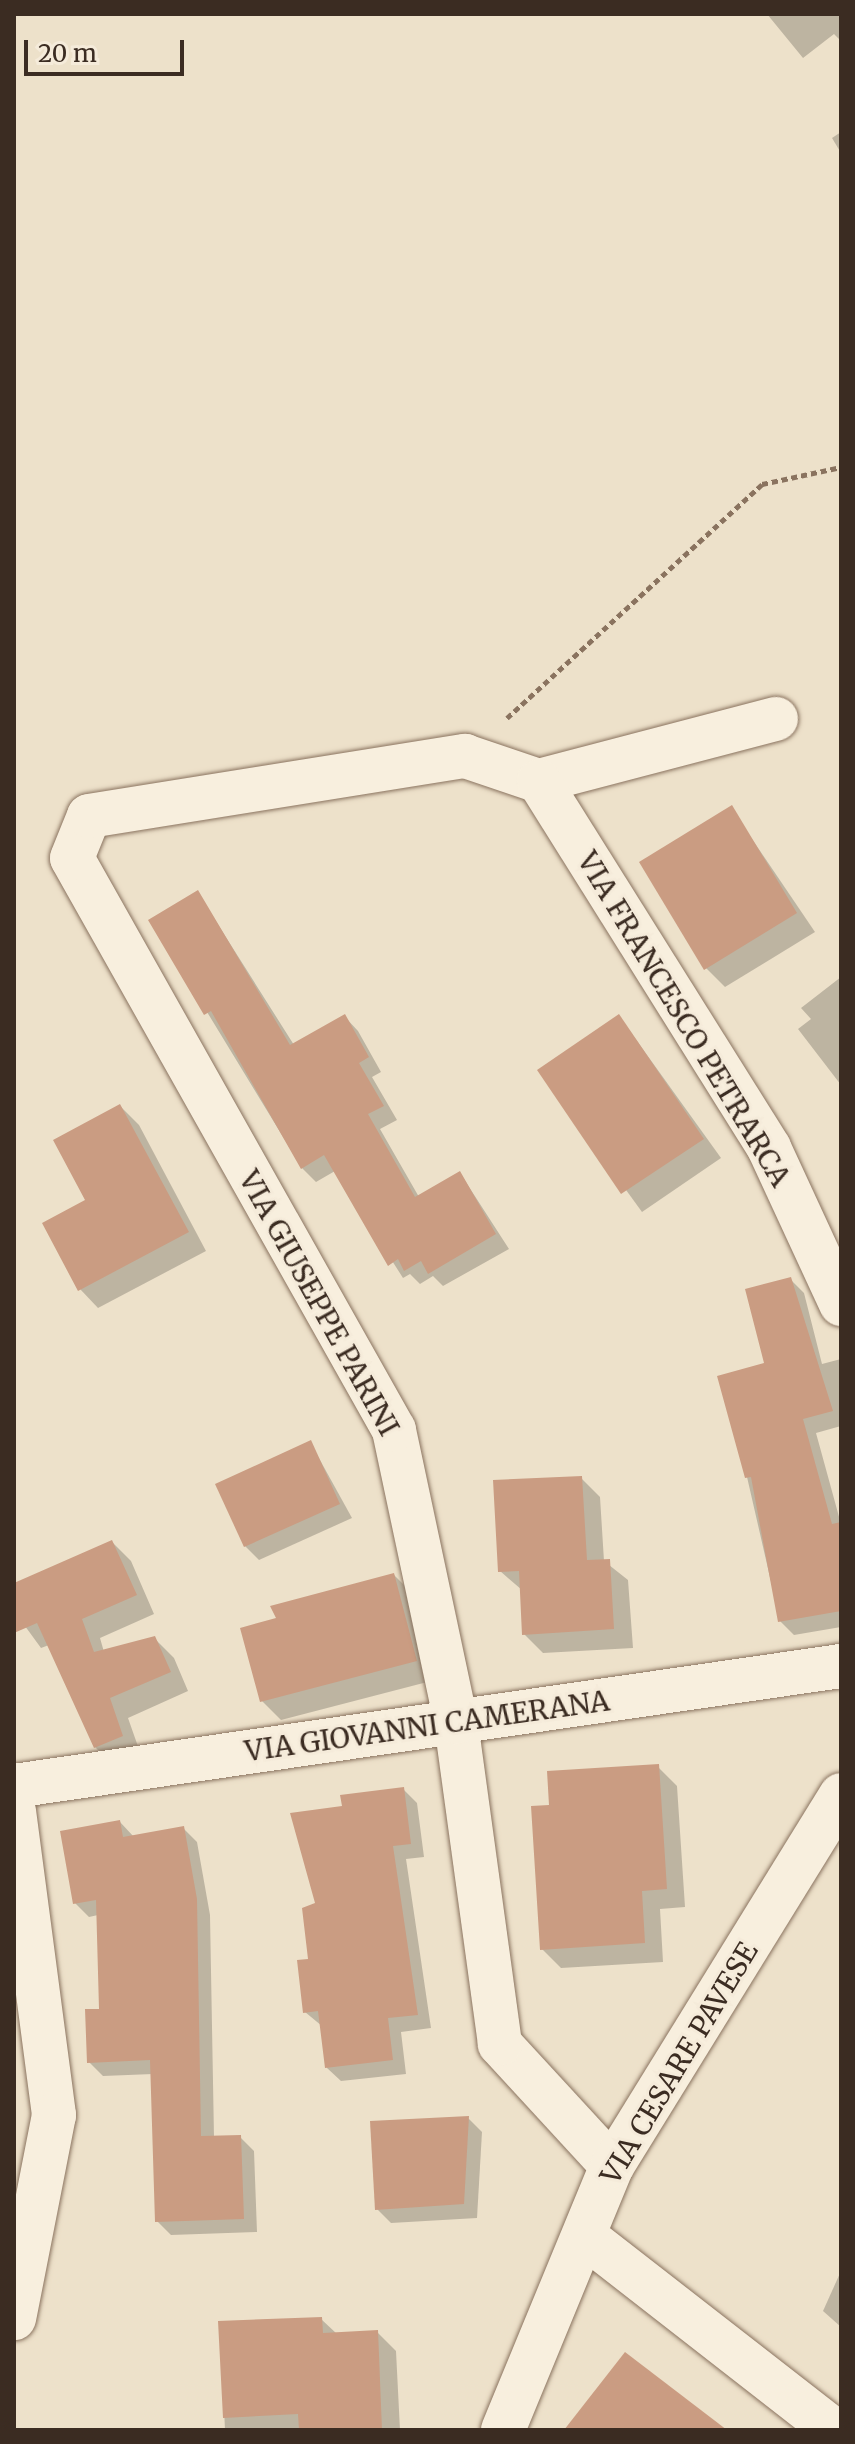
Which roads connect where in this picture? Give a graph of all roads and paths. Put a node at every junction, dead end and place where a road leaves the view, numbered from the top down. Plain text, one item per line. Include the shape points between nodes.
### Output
1 (841, 467) edge
2 (776, 719) dead end
3 (465, 756) junction
4 (539, 781) junction
5 (841, 1304) edge
6 (841, 1666) edge
7 (456, 1722) junction
8 (14, 1786) edge
9 (841, 1795) edge
10 (14, 1811) edge
11 (612, 2166) junction
12 (587, 2238) junction
13 (14, 2318) edge
14 (503, 2430) edge
15 (834, 2430) edge

1 - 3 path via 762,484
2 - 4 street
3 - 4 street
3 - 7 street, VIA GIUSEPPE PARINI via 89,816 72,858 394,1430
4 - 5 street, VIA FRANCESCO PETRARCA via 769,1148
6 - 7 street, VIA GIOVANNI CAMERANA
7 - 8 street, VIA GIOVANNI CAMERANA
7 - 11 street, VIA GIUSEPPE PARINI via 500,2044
9 - 11 street, VIA CESARE PAVESE
10 - 13 street via 54,2115
11 - 12 street, VIA CESARE PAVESE
12 - 14 street, VIA CESARE PAVESE
12 - 15 street

